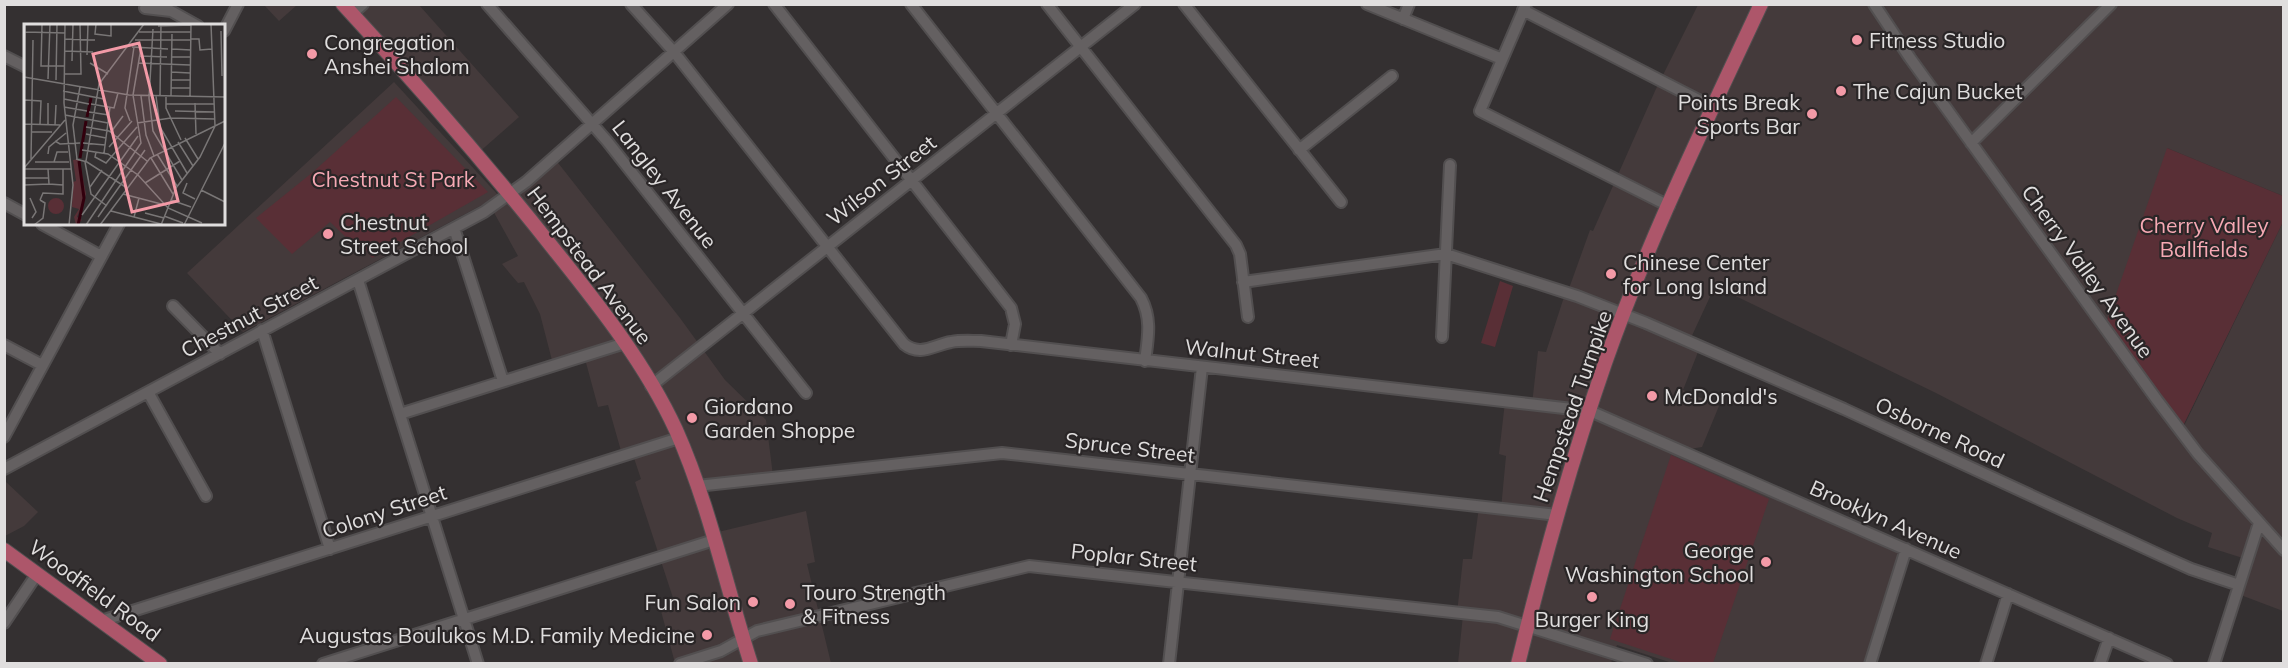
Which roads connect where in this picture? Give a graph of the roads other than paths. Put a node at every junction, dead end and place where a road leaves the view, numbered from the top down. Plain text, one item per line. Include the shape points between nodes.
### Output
1 (238, 4) edge
2 (363, 4) edge
3 (487, 4) edge
4 (631, 4) edge
5 (728, 4) edge
6 (774, 4) edge
7 (910, 4) edge
8 (1047, 4) edge
9 (1135, 4) edge
10 (1184, 4) edge
11 (1367, 4) edge
12 (1409, 4) edge
13 (1761, 4) edge
14 (1874, 4) edge
15 (2111, 4) edge
16 (1525, 8) edge
17 (145, 9) dead end
18 (348, 9) edge
19 (1403, 19) junction
20 (194, 24) edge
21 (225, 29) edge
22 (1081, 48) junction
23 (674, 52) junction
24 (4, 56) edge
25 (1502, 59) junction
26 (24, 66) edge
27 (1392, 76) dead end
28 (1714, 108) junction
29 (996, 114) junction
30 (592, 124) junction
31 (1971, 143) junction
32 (1299, 150) junction
33 (1450, 165) dead end
34 (912, 181) junction
35 (510, 194) junction
36 (1341, 202) dead end
37 (4, 203) edge
38 (1670, 206) junction
39 (24, 214) edge
40 (44, 225) edge
41 (117, 225) edge
42 (454, 228) junction
43 (827, 247) junction
44 (1446, 254) junction
45 (101, 256) junction
46 (358, 280) junction
47 (1243, 282) junction
48 (173, 306) dead end
49 (743, 314) junction
50 (1624, 314) junction
51 (1248, 316) dead end
52 (262, 330) junction
53 (1442, 338) dead end
54 (625, 343) junction
55 (4, 345) edge
56 (1011, 345) junction
57 (220, 354) junction
58 (1145, 361) junction
59 (42, 365) junction
60 (1202, 367) junction
61 (502, 381) junction
62 (651, 386) junction
63 (148, 392) junction
64 (806, 393) dead end
65 (1590, 411) junction
66 (400, 414) junction
67 (4, 437) edge
68 (679, 438) junction
69 (4, 469) edge
70 (1190, 474) junction
71 (698, 486) junction
72 (206, 496) dead end
73 (1557, 515) junction
74 (432, 516) junction
75 (2259, 523) junction
76 (714, 540) junction
77 (330, 549) junction
78 (1906, 549) junction
79 (4, 550) edge
80 (2283, 550) edge
81 (37, 574) junction
82 (1178, 581) junction
83 (2239, 585) junction
84 (2008, 594) junction
85 (464, 619) junction
86 (101, 621) junction
87 (4, 623) edge
88 (1527, 627) junction
89 (742, 638) junction
90 (2109, 638) junction
91 (160, 663) edge
92 (323, 663) edge
93 (478, 663) edge
94 (680, 663) edge
95 (751, 663) edge
96 (1169, 663) edge
97 (1518, 663) edge
98 (1647, 663) edge
99 (1870, 663) edge
100 (1986, 663) edge
101 (2100, 663) edge
102 (2167, 663) edge
103 (2214, 663) edge

1 - 21 street
2 - 18 street
3 - 30 street, Langley Avenue
4 - 23 street
5 - 23 street, Chestnut Street
6 - 34 street
7 - 29 street
8 - 22 street
9 - 22 street, Wilson Street
10 - 32 street
11 - 19 street
12 - 19 street
13 - 28 main road, Hempstead Turnpike
14 - 31 street, Cherry Valley Avenue
15 - 31 street
16 - 25 street
16 - 28 street
17 - 20 street via 171,11
18 - 35 main road, Hempstead Avenue
19 - 25 street
22 - 29 street, Wilson Street
22 - 47 street via 1236,245
23 - 30 street, Chestnut Street
23 - 43 street
24 - 26 street
25 - 38 street via 1480,111
27 - 32 street
28 - 38 main road, Hempstead Turnpike
29 - 34 street, Wilson Street
29 - 58 street via 1142,298 1150,324
30 - 35 street, Chestnut Street
30 - 49 street, Langley Avenue
31 - 75 street, Cherry Valley Avenue via 2157,400
32 - 36 street
33 - 44 street
34 - 43 street, Wilson Street
34 - 56 street via 1011,308 1015,324
35 - 42 street, Chestnut Street
35 - 54 main road, Hempstead Avenue
37 - 39 street
38 - 50 main road, Hempstead Turnpike
40 - 45 street
41 - 45 street
42 - 46 street, Chestnut Street
42 - 61 street
43 - 49 street, Wilson Street
43 - 56 street, Walnut Street via 911,350 960,340
44 - 47 street
44 - 50 street, Osborne Road
44 - 53 street
45 - 59 street
46 - 52 street, Chestnut Street
46 - 66 street
47 - 51 street
48 - 57 street
49 - 62 street, Wilson Street
49 - 64 street, Langley Avenue
50 - 65 main road, Hempstead Turnpike
50 - 83 street, Osborne Road via 1844,409 2191,569
52 - 57 street, Chestnut Street
52 - 77 street
54 - 61 street
54 - 62 main road, Hempstead Avenue
55 - 59 street
56 - 58 street, Walnut Street
57 - 63 street, Chestnut Street
58 - 60 street, Walnut Street
59 - 67 street
60 - 65 street, Walnut Street
60 - 70 street
61 - 66 street
62 - 68 main road, Hempstead Avenue
63 - 69 street, Chestnut Street
63 - 72 street
65 - 73 main road, Hempstead Turnpike
65 - 78 street, Brooklyn Avenue
66 - 74 street
68 - 71 main road, Hempstead Avenue
68 - 74 street, Colony Street
70 - 71 street, Spruce Street via 1002,453
70 - 73 street, Spruce Street
70 - 82 street
71 - 76 main road, Hempstead Avenue
73 - 88 main road, Hempstead Turnpike
74 - 77 street, Colony Street
74 - 85 street
75 - 80 street, Cherry Valley Avenue
75 - 83 street
76 - 85 street
76 - 89 main road, Hempstead Avenue
77 - 86 street, Colony Street
78 - 84 street, Brooklyn Avenue
78 - 99 street
79 - 81 main road, Woodfield Road
81 - 86 main road, Woodfield Road
81 - 87 street
82 - 88 street, Poplar Street via 1498,617
82 - 89 street, Poplar Street via 1029,566 757,631
82 - 96 street
83 - 103 street
84 - 90 street, Brooklyn Avenue
84 - 100 street
85 - 92 street
85 - 93 street
86 - 91 main road, Woodfield Road
88 - 97 main road, Hempstead Turnpike
88 - 98 street, Poplar Street
89 - 94 street, Poplar Street via 721,651
89 - 95 main road, Hempstead Avenue
90 - 101 street
90 - 102 street, Brooklyn Avenue

